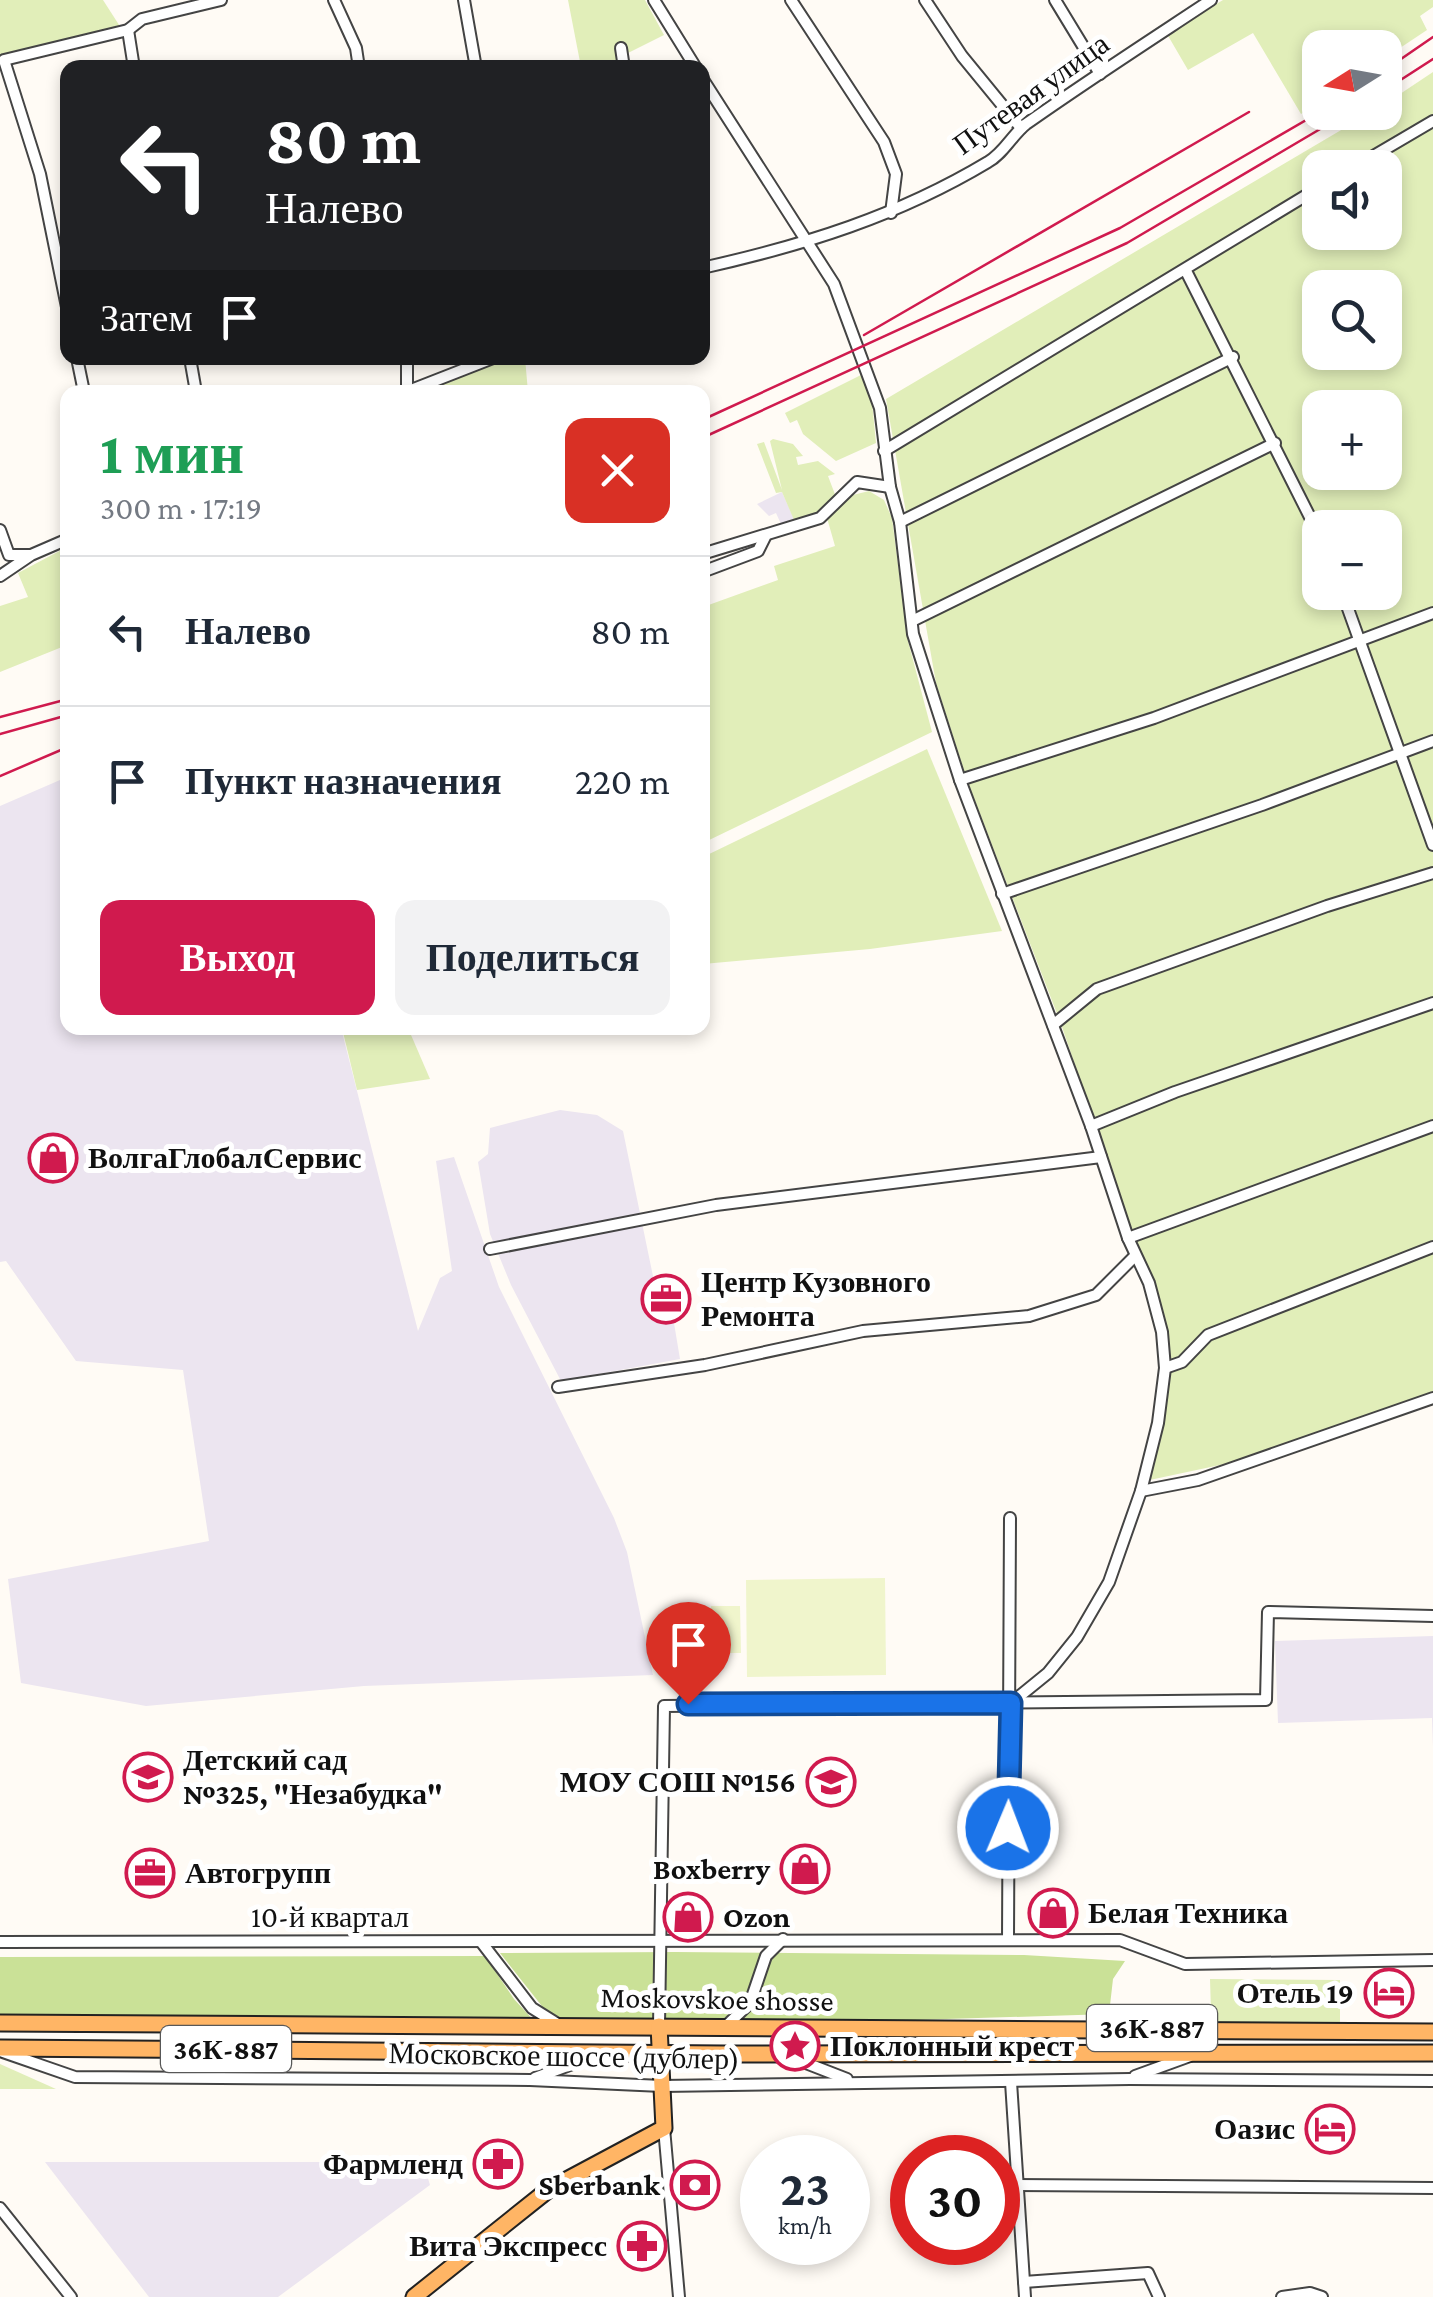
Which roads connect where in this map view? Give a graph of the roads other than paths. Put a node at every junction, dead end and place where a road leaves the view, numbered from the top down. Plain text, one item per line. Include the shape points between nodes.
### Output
1 (221, 0) edge
2 (334, 0) edge
3 (464, 0) edge
4 (654, 0) edge
5 (791, 0) edge
6 (924, 0) edge
7 (1055, 0) edge
8 (1202, 2) edge
9 (128, 30) junction
10 (621, 48) dead end
11 (133, 60) edge
12 (358, 60) edge
13 (475, 60) edge
14 (623, 60) edge
15 (691, 60) edge
16 (1100, 74) junction
17 (710, 90) edge
18 (1433, 121) edge
19 (1021, 128) junction
20 (1384, 150) edge
21 (1302, 199) edge
22 (891, 213) junction
23 (808, 243) junction
24 (710, 266) edge
25 (1186, 272) junction
26 (60, 273) edge
27 (1233, 357) junction
28 (475, 365) edge
29 (425, 385) edge
30 (1275, 443) junction
31 (884, 450) junction
32 (890, 488) junction
33 (1307, 510) edge
34 (900, 522) junction
35 (0, 530) edge
36 (766, 537) junction
37 (60, 542) edge
38 (710, 551) edge
39 (31, 555) junction
40 (710, 569) edge
41 (0, 576) edge
42 (1349, 610) edge
43 (1433, 613) edge
44 (912, 620) junction
45 (1359, 637) junction
46 (1433, 741) edge
47 (1399, 754) junction
48 (960, 780) junction
49 (1433, 845) edge
50 (1433, 873) edge
51 (1002, 894) junction
52 (1433, 1004) edge
53 (1053, 1024) junction
54 (1091, 1126) junction
55 (1433, 1126) edge
56 (1101, 1157) junction
57 (1128, 1238) junction
58 (490, 1248) dead end
59 (1433, 1248) edge
60 (1136, 1256) junction
61 (1165, 1368) junction
62 (558, 1387) dead end
63 (1433, 1398) edge
64 (1141, 1490) junction
65 (1010, 1518) dead end
66 (1433, 1616) edge
67 (1011, 1703) junction
68 (659, 1939) junction
69 (783, 1940) junction
70 (1008, 1940) junction
71 (0, 1942) edge
72 (482, 1942) junction
73 (1433, 1960) edge
74 (0, 2023) edge
75 (556, 2023) junction
76 (660, 2026) junction
77 (726, 2026) junction
78 (1433, 2032) edge
79 (0, 2050) edge
80 (602, 2053) junction
81 (661, 2053) junction
82 (1198, 2053) junction
83 (1433, 2053) edge
84 (785, 2054) junction
85 (1130, 2078) junction
86 (530, 2080) junction
87 (853, 2081) junction
88 (1433, 2081) edge
89 (1011, 2082) junction
90 (662, 2086) junction
91 (664, 2128) junction
92 (1014, 2135) edge
93 (1020, 2185) edge
94 (1433, 2188) edge
95 (0, 2208) edge
96 (1020, 2234) edge
97 (1024, 2282) junction
98 (71, 2297) edge
99 (414, 2297) edge
100 (679, 2297) edge
101 (1026, 2297) edge
102 (1159, 2297) edge
103 (1282, 2297) edge
104 (1322, 2297) edge

1 - 9 street via 142,19
2 - 12 street
3 - 13 street
4 - 15 street
5 - 22 street via 884,142 896,174
6 - 19 street
7 - 16 street
8 - 16 street, Путевая улица
9 - 11 street
9 - 26 street via 4,60 40,174
10 - 14 street
16 - 19 street, Путевая улица
17 - 23 street
18 - 20 street
19 - 22 street, Путевая улица via 994,159
21 - 25 street
22 - 23 street, Путевая улица
23 - 24 street, Путевая улица
23 - 31 street via 834,284 880,408
25 - 27 street
25 - 31 street
27 - 30 street
27 - 34 street
28 - 29 street
30 - 33 street
30 - 44 street
31 - 32 street
32 - 34 street
32 - 36 street via 857,482 820,518
34 - 44 street
35 - 39 street via 9,555
36 - 38 street via 759,533
36 - 40 street via 758,550
37 - 39 street
39 - 41 street
42 - 45 street
43 - 45 street
44 - 48 street
45 - 47 street
45 - 48 street via 1154,718
46 - 47 street
47 - 49 street
47 - 51 street
48 - 51 street
50 - 53 street via 1096,989
51 - 53 street
52 - 54 street
53 - 54 street
54 - 56 street
55 - 57 street
56 - 57 street
56 - 58 street via 716,1204
57 - 60 street
59 - 61 street via 1208,1335 1182,1362
60 - 61 street via 1150,1283
60 - 62 street via 1096,1295 1029,1316 864,1331
61 - 64 street
63 - 64 street via 1198,1480
64 - 67 street via 1109,1582 1078,1637 1048,1674
65 - 67 street
66 - 67 street via 1268,1612 1266,1700
67 - 68 street via 664,1706
67 - 70 street
68 - 69 street, 10-й квартал
68 - 72 street, 10-й квартал
68 - 76 street
69 - 70 street, 10-й квартал
69 - 77 street via 766,1956 750,2003
70 - 73 street, 10-й квартал via 1120,1940 1185,1964
71 - 72 street, 10-й квартал
72 - 75 street via 532,2008
74 - 75 main road, Moskovskoe shosse / 36К-887
75 - 76 main road, Moskovskoe shosse / 36К-887
76 - 77 main road, Moskovskoe shosse / 36К-887
76 - 81 main road
77 - 78 main road, Moskovskoe shosse / 36К-887
79 - 80 main road, Moskovskoe shosse / 36К-887
79 - 86 street, Московское шоссе (дублер) via 75,2078
80 - 81 main road, Moskovskoe shosse / 36К-887
80 - 86 street
81 - 84 main road, Moskovskoe shosse / 36К-887
81 - 90 main road
82 - 83 main road, Moskovskoe shosse / 36К-887
82 - 84 main road, Moskovskoe shosse / 36К-887
82 - 85 street
84 - 87 street
85 - 88 street, Московское шоссе (дублер)
85 - 89 street, Московское шоссе (дублер)
86 - 90 street, Московское шоссе (дублер)
87 - 89 street, Московское шоссе (дублер)
87 - 90 street, Московское шоссе (дублер)
89 - 92 street
90 - 91 main road
91 - 99 main road via 548,2190
91 - 100 street
93 - 94 street
95 - 98 street
96 - 97 street
97 - 101 street
97 - 102 street via 1148,2274
103 - 104 street

